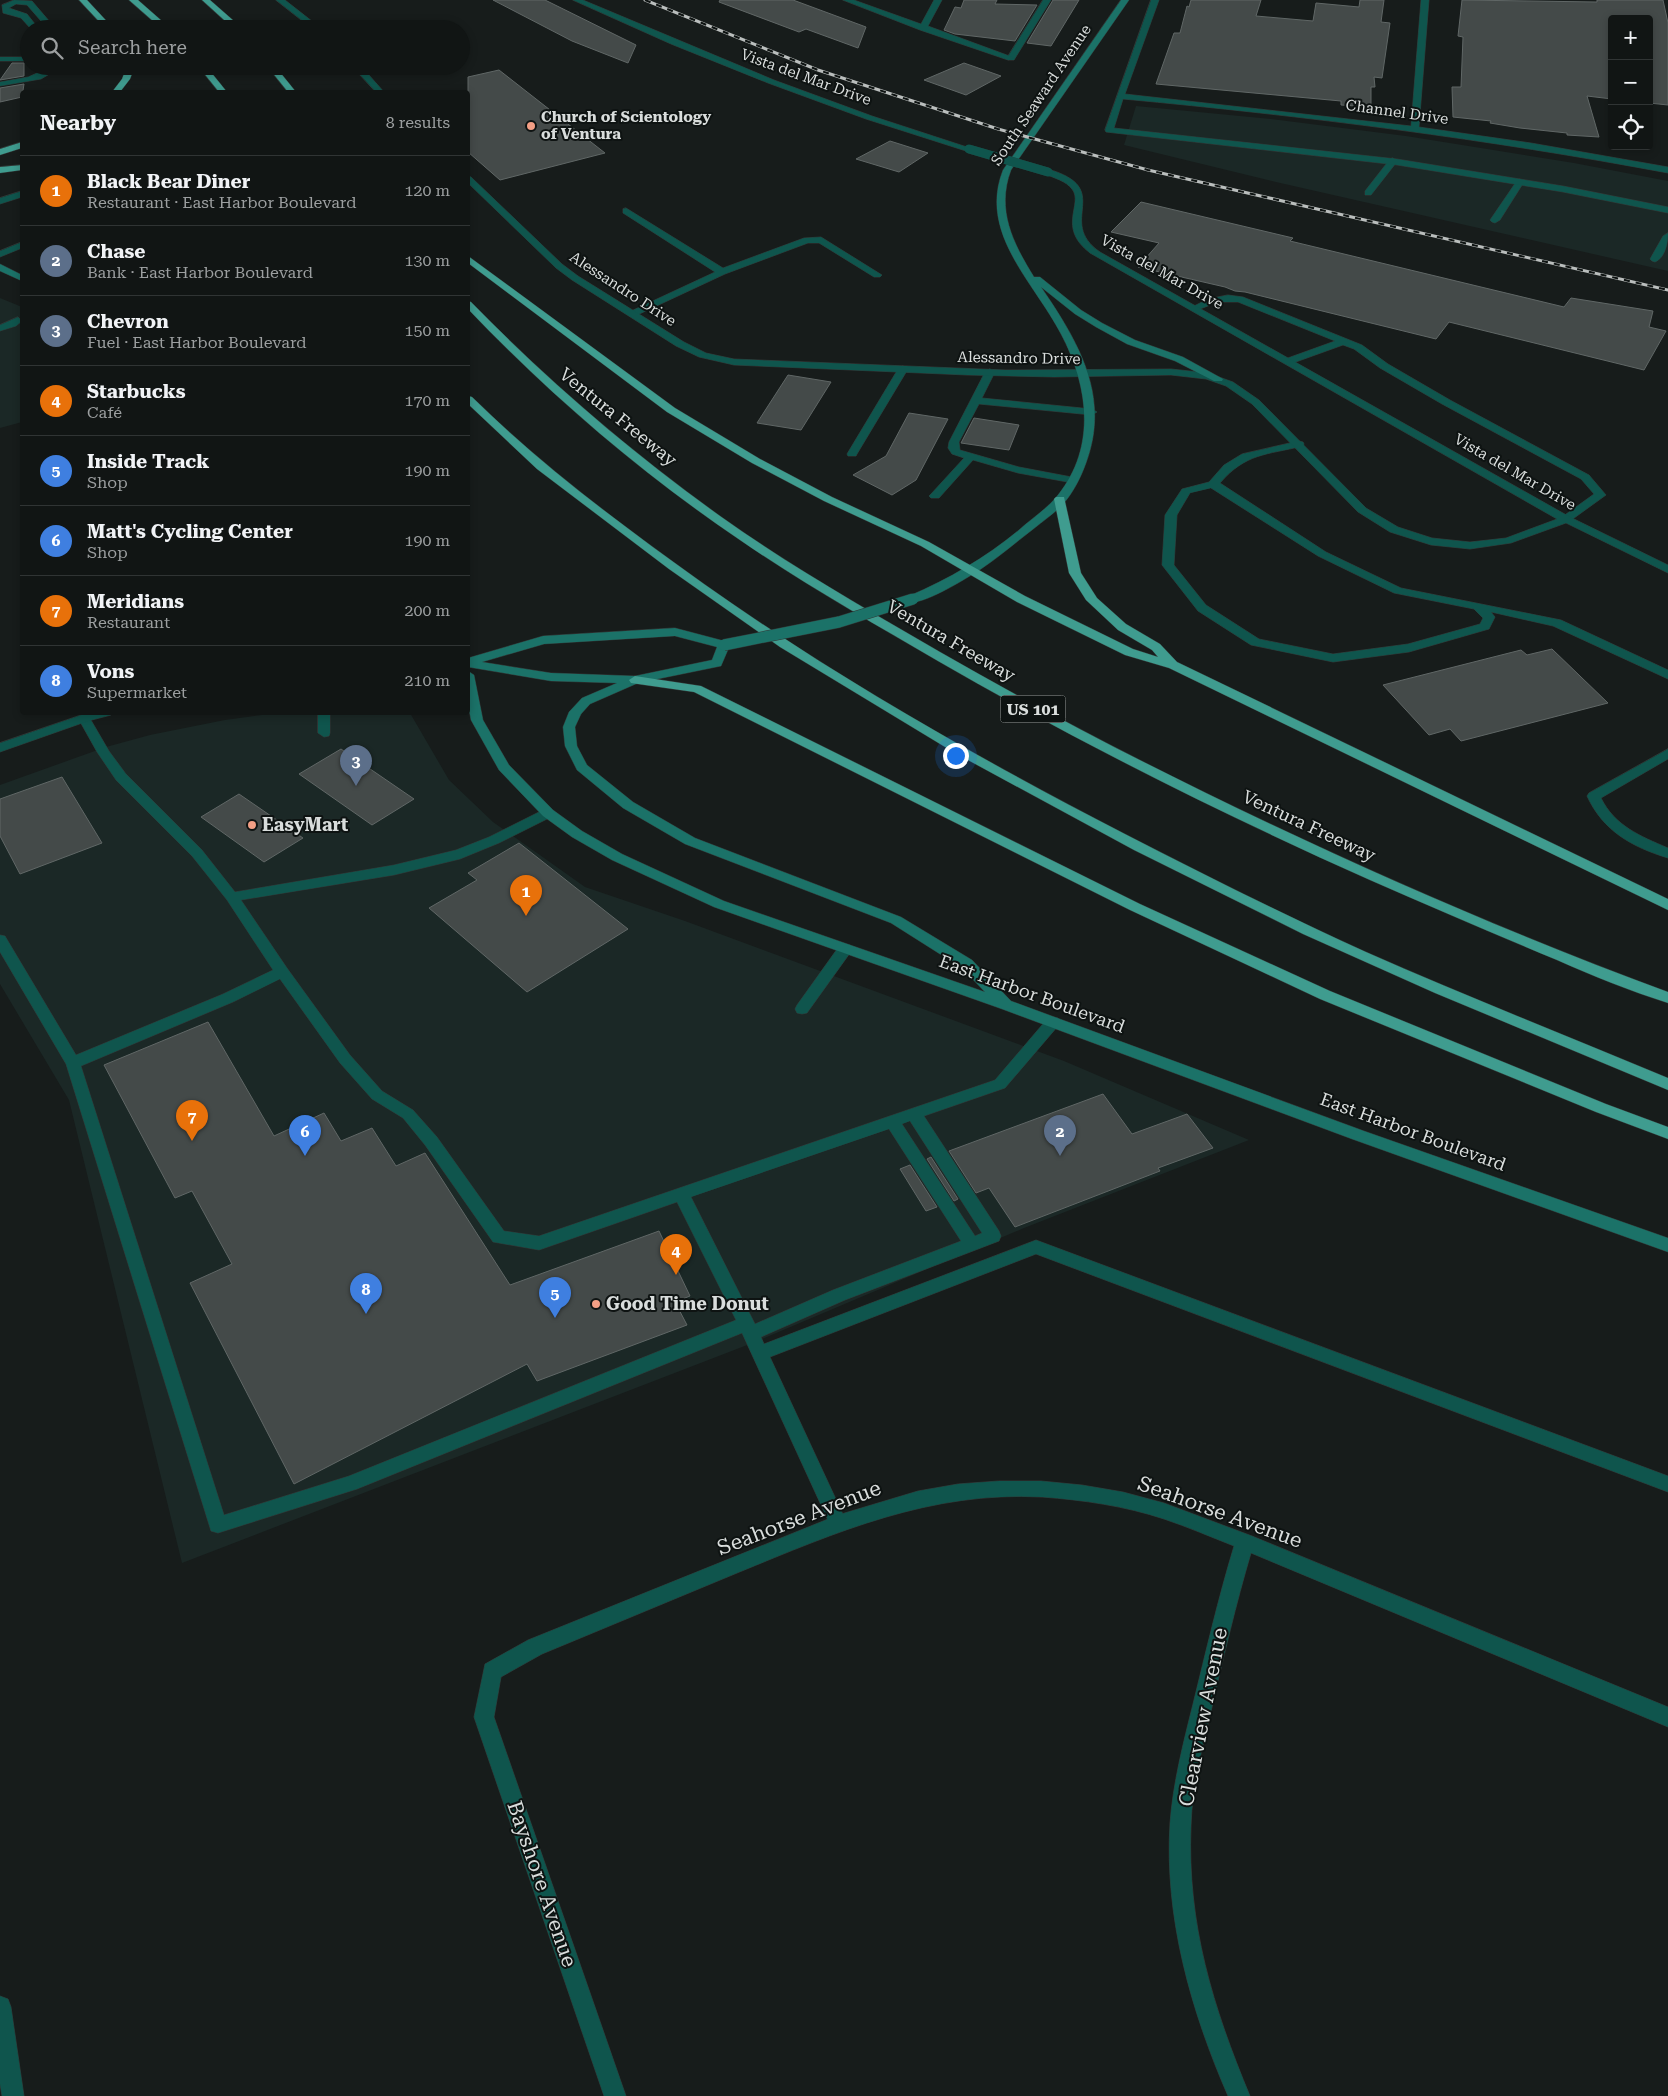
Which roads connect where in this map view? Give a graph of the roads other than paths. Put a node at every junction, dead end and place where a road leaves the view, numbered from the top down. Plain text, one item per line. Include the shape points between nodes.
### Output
1 (83, 0) edge
2 (133, 0) edge
3 (206, 0) edge
4 (280, 0) edge
5 (577, 0) edge
6 (847, 0) edge
7 (938, 0) edge
8 (1046, 0) edge
9 (1124, 0) edge
10 (1155, 0) edge
11 (1425, 0) edge
12 (27, 20) edge
13 (44, 20) edge
14 (102, 20) edge
15 (156, 20) edge
16 (229, 20) edge
17 (306, 20) edge
18 (922, 28) junction
19 (0, 59) edge
20 (20, 59) edge
21 (45, 75) edge
22 (128, 75) edge
23 (209, 75) edge
24 (278, 75) edge
25 (364, 75) edge
26 (0, 84) edge
27 (118, 90) edge
28 (221, 90) edge
29 (290, 90) edge
30 (378, 90) edge
31 (1120, 96) junction
32 (1415, 127) junction
33 (20, 146) edge
34 (0, 152) edge
35 (1393, 161) junction
36 (20, 168) edge
37 (0, 170) edge
38 (1668, 170) edge
39 (470, 182) edge
40 (1520, 182) junction
41 (1368, 193) dead end
42 (20, 195) edge
43 (0, 201) edge
44 (1668, 210) edge
45 (626, 211) dead end
46 (1495, 220) dead end
47 (1668, 236) edge
48 (20, 246) edge
49 (0, 254) edge
50 (1655, 259) dead end
51 (470, 260) edge
52 (1, 268) edge
53 (1027, 270) junction
54 (722, 272) junction
55 (877, 275) dead end
56 (20, 277) edge
57 (470, 306) edge
58 (1195, 308) junction
59 (632, 314) junction
60 (0, 322) edge
61 (0, 328) edge
62 (1344, 341) junction
63 (1289, 361) junction
64 (903, 369) junction
65 (990, 372) junction
66 (1083, 374) junction
67 (1218, 379) junction
68 (975, 400) junction
69 (470, 401) edge
70 (1092, 412) junction
71 (1300, 444) junction
72 (852, 454) dead end
73 (970, 457) junction
74 (1073, 480) junction
75 (1213, 484) junction
76 (935, 496) dead end
77 (1060, 499) junction
78 (1566, 519) junction
79 (973, 570) junction
80 (1668, 570) edge
81 (1478, 606) junction
82 (724, 645) junction
83 (470, 662) edge
84 (470, 663) edge
85 (1173, 665) junction
86 (1668, 675) edge
87 (635, 680) junction
88 (470, 685) edge
89 (96, 715) edge
90 (324, 715) edge
91 (84, 718) junction
92 (324, 733) dead end
93 (0, 748) edge
94 (1668, 753) edge
95 (548, 813) junction
96 (1668, 853) edge
97 (232, 897) junction
98 (1668, 905) edge
99 (0, 940) edge
100 (845, 949) junction
101 (282, 972) junction
102 (1668, 998) edge
103 (1007, 1005) junction
104 (802, 1009) dead end
105 (1054, 1022) junction
106 (73, 1063) junction
107 (1668, 1084) edge
108 (914, 1114) junction
109 (892, 1122) junction
110 (1668, 1132) edge
111 (682, 1195) junction
112 (971, 1244) junction
113 (1668, 1245) edge
114 (747, 1329) junction
115 (761, 1353) junction
116 (1668, 1484) edge
117 (838, 1523) junction
118 (1245, 1542) junction
119 (492, 1671) joint
120 (1668, 1717) edge
121 (0, 2007) edge
122 (14, 2096) edge
123 (615, 2096) edge
124 (1239, 2096) edge

1 - 14 highway
2 - 15 highway
3 - 16 highway
4 - 17 street
5 - 58 street, Vista del Mar Drive, bridge via 732,67 830,103 1071,182 1080,192 1077,231 1087,247
6 - 18 street
7 - 18 street
8 - 18 street via 1011,58
9 - 53 main road, South Seaward Avenue via 1007,170 1000,193 1001,214 1007,236
10 - 31 street
11 - 32 street
12 - 13 street via 6,11 5,7 15,2 29,3
19 - 20 street
21 - 26 street via 29,81
22 - 27 highway
23 - 28 highway
24 - 29 highway
25 - 30 street
31 - 32 street, Channel Drive
31 - 35 street via 1109,130
32 - 38 street, Channel Drive
33 - 34 highway
35 - 40 street
35 - 41 street
36 - 37 highway
39 - 59 street, Alessandro Drive via 559,266
40 - 44 street
40 - 46 street
42 - 43 street
45 - 54 street
47 - 50 street
48 - 49 street
51 - 79 highway via 671,410 828,499
52 - 56 main road
53 - 66 main road, South Seaward Avenue via 1062,326
53 - 67 main road via 1099,325
54 - 55 street via 814,239 822,240
54 - 59 street
57 - 102 highway, Ventura Freeway / US 101 via 546,383 629,452 719,520 820,586 974,677 1185,790 1316,851
58 - 62 street via 1211,300 1240,299
58 - 63 street, Vista del Mar Drive
59 - 64 street, Alessandro Drive via 696,351 734,362
60 - 61 street via 18,320
62 - 63 street
62 - 78 street, Alessandro Drive via 1446,402 1585,477 1600,495
63 - 78 street, Vista del Mar Drive
64 - 65 street, Alessandro Drive
64 - 72 street
65 - 66 street, Alessandro Drive
65 - 68 street
66 - 67 street, Alessandro Drive via 1178,373
66 - 70 main road, South Seaward Avenue
67 - 71 street, Alessandro Drive via 1250,396
68 - 70 street
68 - 73 street via 953,448
69 - 107 highway via 568,490 740,616 997,773 1226,891 1364,956
70 - 74 main road, South Seaward Avenue via 1086,449
71 - 75 street via 1246,456 1228,467
71 - 78 street, Alessandro Drive via 1363,510 1392,528 1428,541 1469,546 1490,544 1524,536
73 - 74 street
73 - 76 street
74 - 77 main road, South Seaward Avenue
75 - 81 street via 1322,554 1398,591
75 - 81 street via 1186,491 1170,515 1168,565 1202,608 1255,642 1332,658 1409,648 1485,626 1489,617
77 - 79 main road, South Seaward Avenue via 1010,544
77 - 85 highway via 1075,573 1092,600 1122,627 1156,647
78 - 80 street, Vista del Mar Drive
79 - 82 main road, South Seaward Avenue, bridge via 930,592 839,622
79 - 85 highway via 1021,599 1129,652
81 - 86 street via 1557,623
82 - 83 main road, South Seaward Avenue via 675,632 543,640
82 - 87 main road, South Seaward Avenue via 717,663
84 - 87 main road, South Seaward Avenue via 551,677
85 - 98 highway
87 - 103 main road via 586,701 575,712 569,727 571,746 582,767 628,805 690,841 896,920 967,964
87 - 110 highway via 697,689 1135,907 1326,995 1601,1108
88 - 95 main road, East Harbor Boulevard via 477,720 504,767
89 - 91 street
90 - 92 street
91 - 93 street
91 - 97 street via 102,752 121,777 197,853
94 - 96 street via 1594,796 1600,812 1623,834
95 - 97 street via 460,854 394,870
95 - 100 main road, East Harbor Boulevard via 617,857 719,904
97 - 101 street
99 - 106 street
100 - 103 main road, East Harbor Boulevard
100 - 104 street
101 - 106 street
101 - 111 street via 345,1059 377,1095 408,1114 431,1140 500,1237 539,1243
103 - 105 main road, East Harbor Boulevard
105 - 108 street via 1000,1084
105 - 113 main road, East Harbor Boulevard
106 - 114 street via 218,1525 351,1483
108 - 109 street
108 - 112 street via 993,1236
109 - 111 street
109 - 112 street
111 - 114 street
112 - 114 street
114 - 115 street
115 - 116 street via 1036,1248
115 - 117 street
117 - 118 street, Seahorse Avenue via 918,1499 958,1492 1040,1489 1123,1500 1164,1511
117 - 119 street, Seahorse Avenue via 535,1647
118 - 120 street, Seahorse Avenue
118 - 124 street, Clearview Avenue via 1228,1594 1184,1788 1181,1842 1183,1900 1193,1960 1210,2021
119 - 123 street, Bayshore Avenue via 484,1717
121 - 122 street

